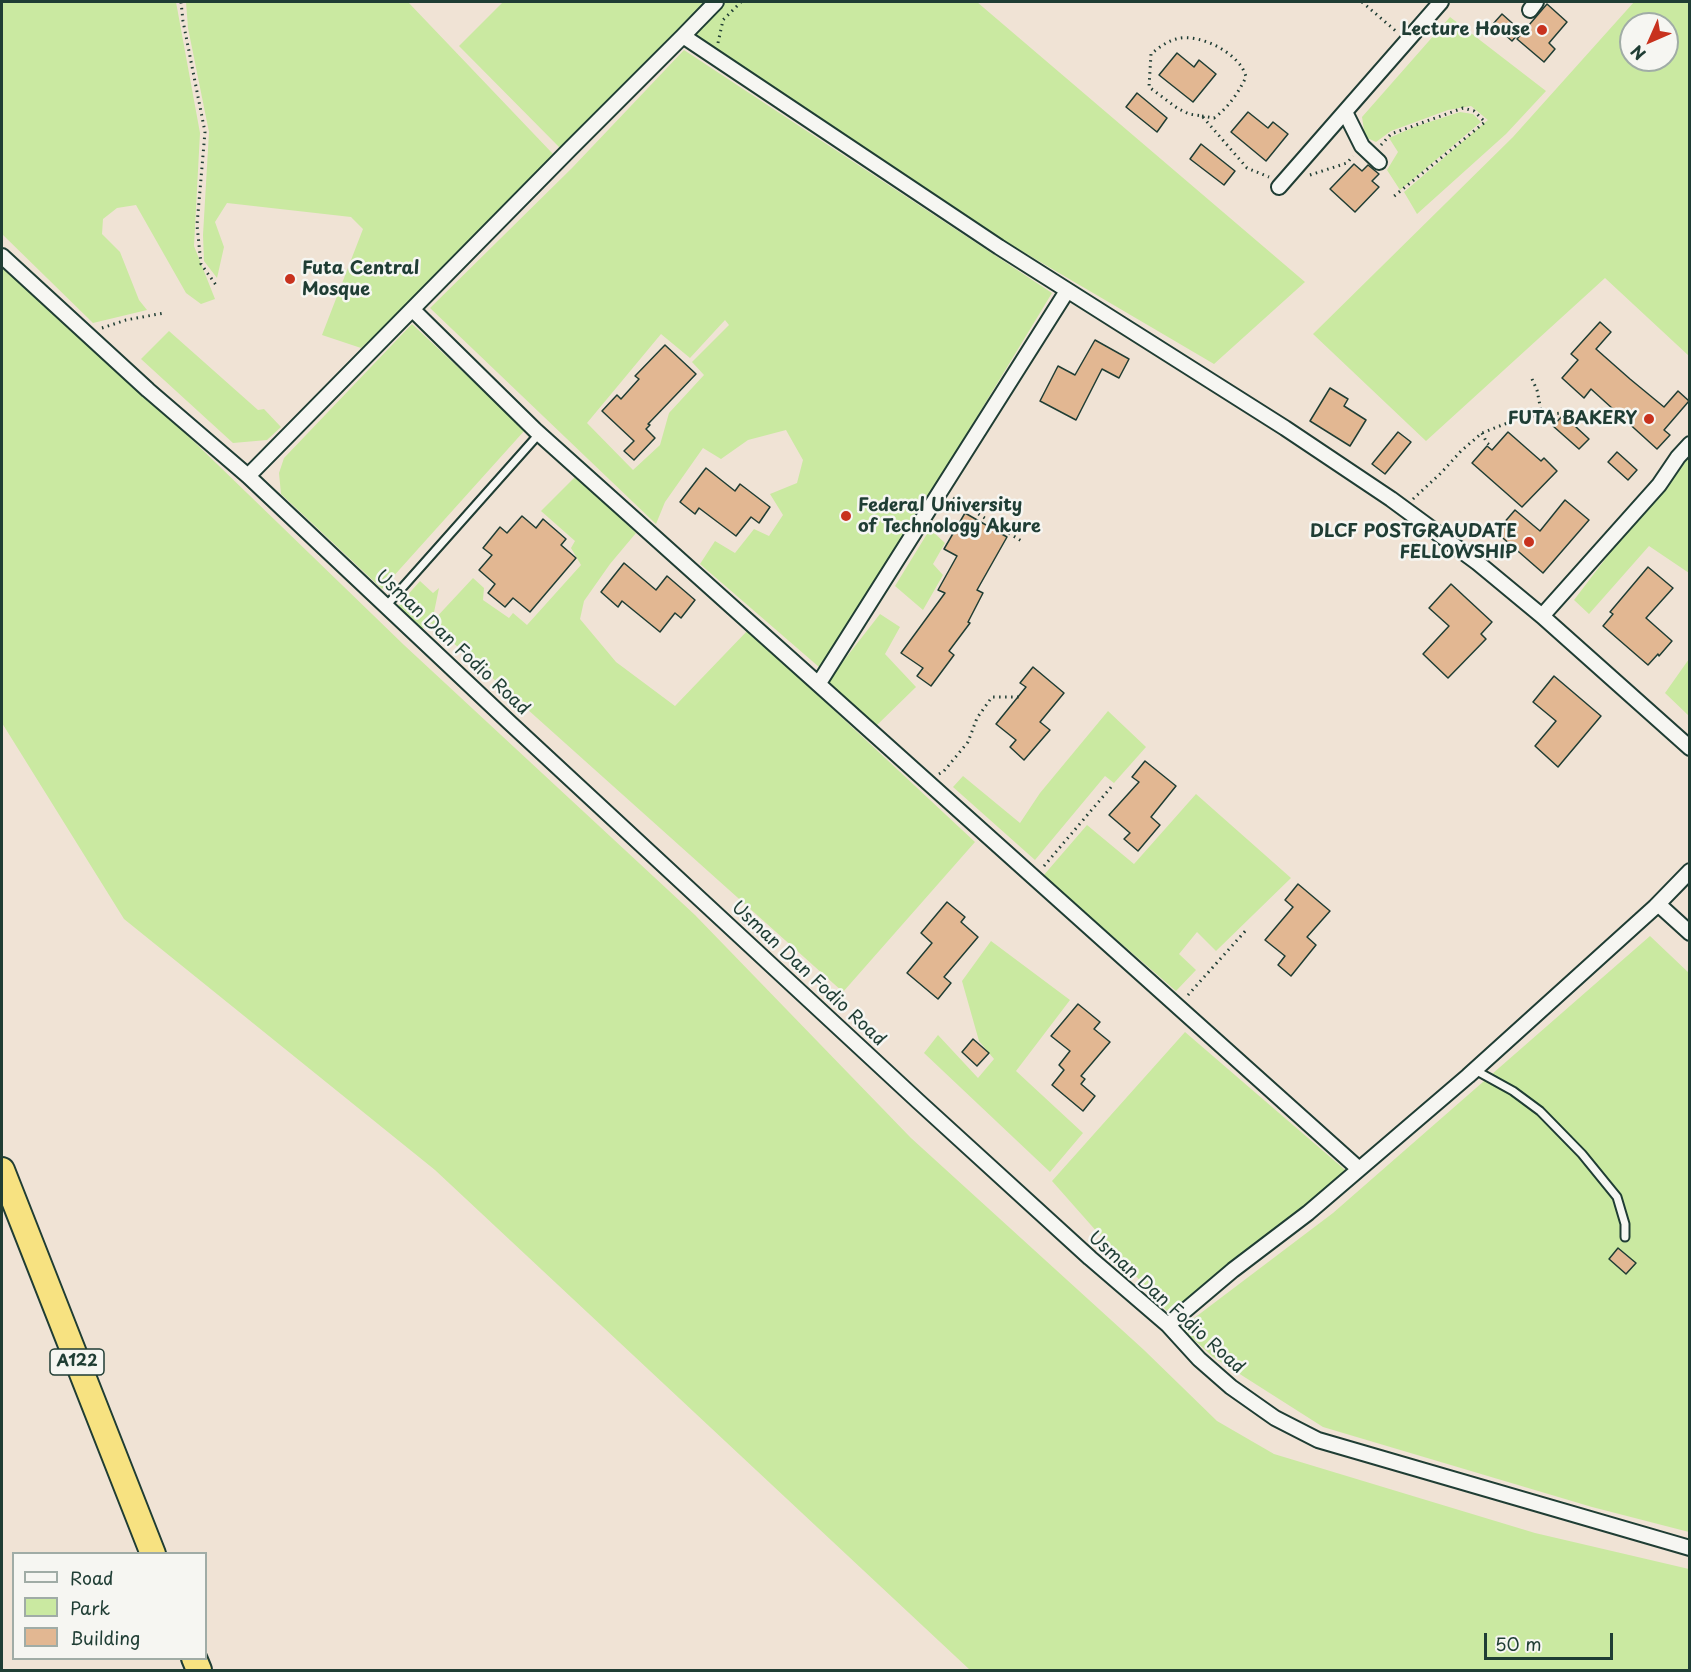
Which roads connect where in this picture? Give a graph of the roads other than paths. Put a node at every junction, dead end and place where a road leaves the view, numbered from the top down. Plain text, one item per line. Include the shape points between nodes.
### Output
1 (716, 2) edge
2 (1441, 2) edge
3 (683, 36) junction
4 (1345, 112) junction
5 (1379, 162) dead end
6 (1279, 187) road end
7 (2, 256) edge
8 (1068, 291) junction
9 (413, 310) junction
10 (539, 434) junction
11 (1689, 444) edge
12 (248, 476) junction
13 (386, 606) junction
14 (1542, 616) junction
15 (819, 683) junction
16 (1689, 748) edge
17 (1689, 871) edge
18 (1658, 904) junction
19 (1689, 933) edge
20 (1475, 1070) junction
21 (1359, 1169) junction
22 (2, 1170) edge
23 (1625, 1237) dead end
24 (1168, 1325) junction
25 (1689, 1548) edge
26 (152, 1552) edge

1 - 3 street
2 - 4 street
3 - 8 street
3 - 9 street
4 - 5 street via 1362,146
4 - 6 street
7 - 12 street, Usman Dan Fodio Road
8 - 14 street via 1285,428 1402,508 1478,562
8 - 15 street
9 - 10 street
9 - 12 street
10 - 13 lane
10 - 15 street
11 - 14 street via 1659,485
12 - 13 street, Usman Dan Fodio Road
13 - 24 street, Usman Dan Fodio Road via 919,1102
14 - 16 street
15 - 21 street
17 - 18 street
18 - 19 street
18 - 20 street
20 - 21 street
20 - 23 lane via 1540,1111 1582,1155 1617,1197
21 - 24 street
22 - 26 highway, A122
24 - 25 street, Usman Dan Fodio Road via 1231,1387 1275,1418 1318,1440

